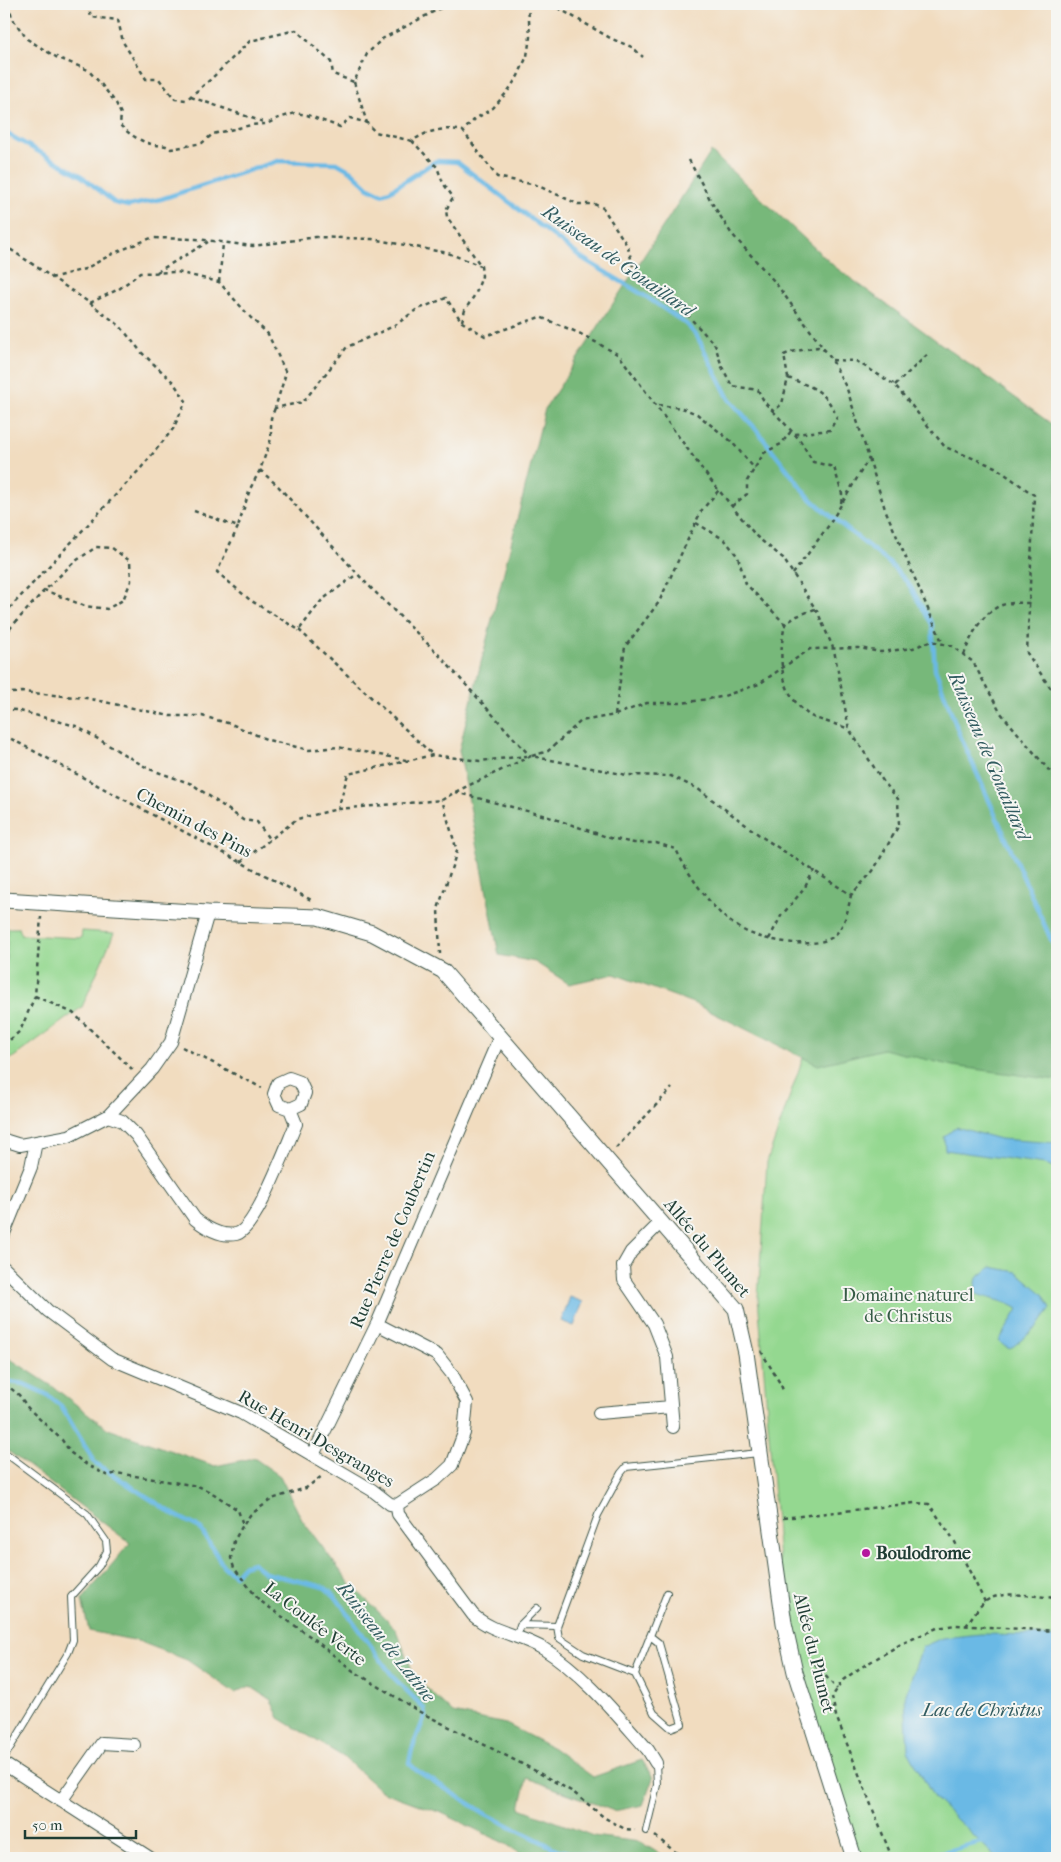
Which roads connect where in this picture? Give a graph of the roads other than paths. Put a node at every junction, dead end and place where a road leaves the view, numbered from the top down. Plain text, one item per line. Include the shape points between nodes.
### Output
1 (4, 900) edge
2 (208, 913) junction
3 (500, 1036) junction
4 (290, 1109) junction
5 (108, 1116) junction
6 (4, 1140) edge
7 (36, 1142) junction
8 (661, 1222) junction
9 (4, 1232) edge
10 (4, 1268) edge
11 (377, 1324) junction
12 (671, 1406) junction
13 (599, 1413) dead end
14 (673, 1427) dead end
15 (4, 1452) edge
16 (760, 1453) junction
17 (313, 1455) junction
18 (397, 1505) junction
19 (667, 1593) dead end
20 (537, 1608) dead end
21 (557, 1626) junction
22 (518, 1631) junction
23 (650, 1636) junction
24 (635, 1674) junction
25 (134, 1745) dead end
26 (4, 1758) edge
27 (656, 1763) joint
28 (4, 1764) edge
29 (61, 1801) junction
30 (646, 1832) road end
31 (150, 1858) edge
32 (854, 1858) edge

1 - 2 street, Allée du Plumet
2 - 3 street, Allée du Plumet via 318,917 372,933 444,971
2 - 5 street via 172,1042 152,1070
3 - 8 street, Allée du Plumet
3 - 11 street, Rue Pierre de Coubertin
4 - 4 street via 301,1104 305,1093 300,1082 289,1078 278,1083 274,1094 279,1105
4 - 5 street via 296,1124 261,1205 250,1224 238,1234 225,1235 195,1219 136,1135 122,1121
5 - 7 street via 70,1136
6 - 7 street via 20,1145
7 - 9 street via 30,1167
8 - 12 street via 631,1252 623,1266 624,1280 654,1324 667,1357
8 - 16 street, Allée du Plumet via 736,1309 746,1353
10 - 17 street, Rue Henri Desgranges via 48,1311 112,1359 241,1413
11 - 17 street, Rue Pierre de Coubertin
11 - 18 street via 437,1355 467,1402 464,1433 452,1465 437,1480
12 - 13 street
12 - 14 street
15 - 26 lane via 87,1514 106,1541 107,1551 99,1566 71,1597 73,1640 68,1653
16 - 21 lane via 626,1467 598,1515
16 - 32 street, Allée du Plumet via 784,1623
17 - 18 street, Rue Henri Desgranges via 390,1504
18 - 22 street, Rue Henri Desgranges via 398,1514 473,1615 483,1624
19 - 23 lane
20 - 22 lane
21 - 22 lane
21 - 24 lane via 559,1638 583,1654
22 - 27 street, Rue Henri Desgranges via 576,1672 648,1750
23 - 24 lane
23 - 24 lane via 659,1643 682,1724 671,1728 654,1713
25 - 29 street via 102,1743
27 - 30 lane via 657,1785
28 - 29 street
29 - 31 street

